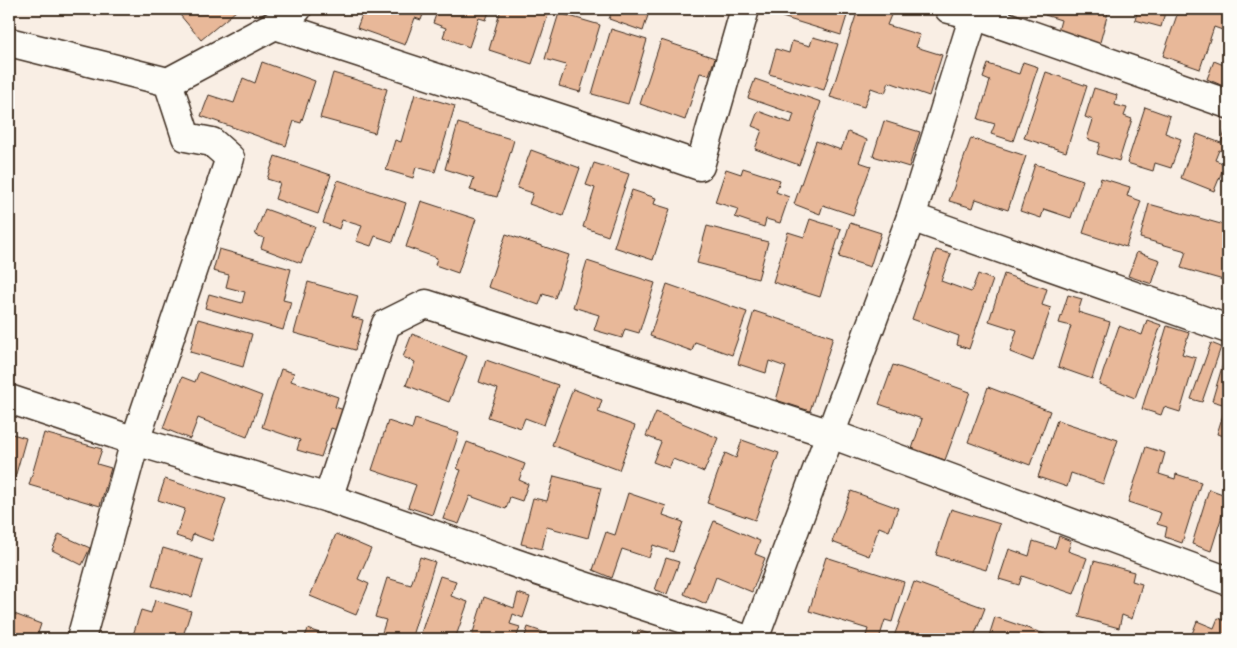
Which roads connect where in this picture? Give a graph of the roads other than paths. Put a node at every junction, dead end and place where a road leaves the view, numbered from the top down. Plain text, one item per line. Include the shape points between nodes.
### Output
1 (297, 9) edge
2 (745, 9) edge
3 (967, 11) edge
4 (275, 25) junction
5 (9, 42) edge
6 (168, 82) junction
7 (1228, 104) edge
8 (911, 217) junction
9 (1228, 329) edge
10 (9, 398) edge
11 (831, 434) junction
12 (135, 441) junction
13 (328, 498) junction
14 (1228, 581) edge
15 (82, 639) edge
16 (745, 639) edge
17 (754, 639) edge

1 - 4 street
2 - 4 street via 700,166
3 - 7 street
3 - 8 street
4 - 6 street
5 - 6 street
6 - 12 street via 186,137 212,142 230,158
8 - 9 street
8 - 11 street
10 - 12 street
11 - 13 street via 426,304 386,324
11 - 14 street
11 - 17 street
12 - 13 street
12 - 15 street
13 - 16 street

